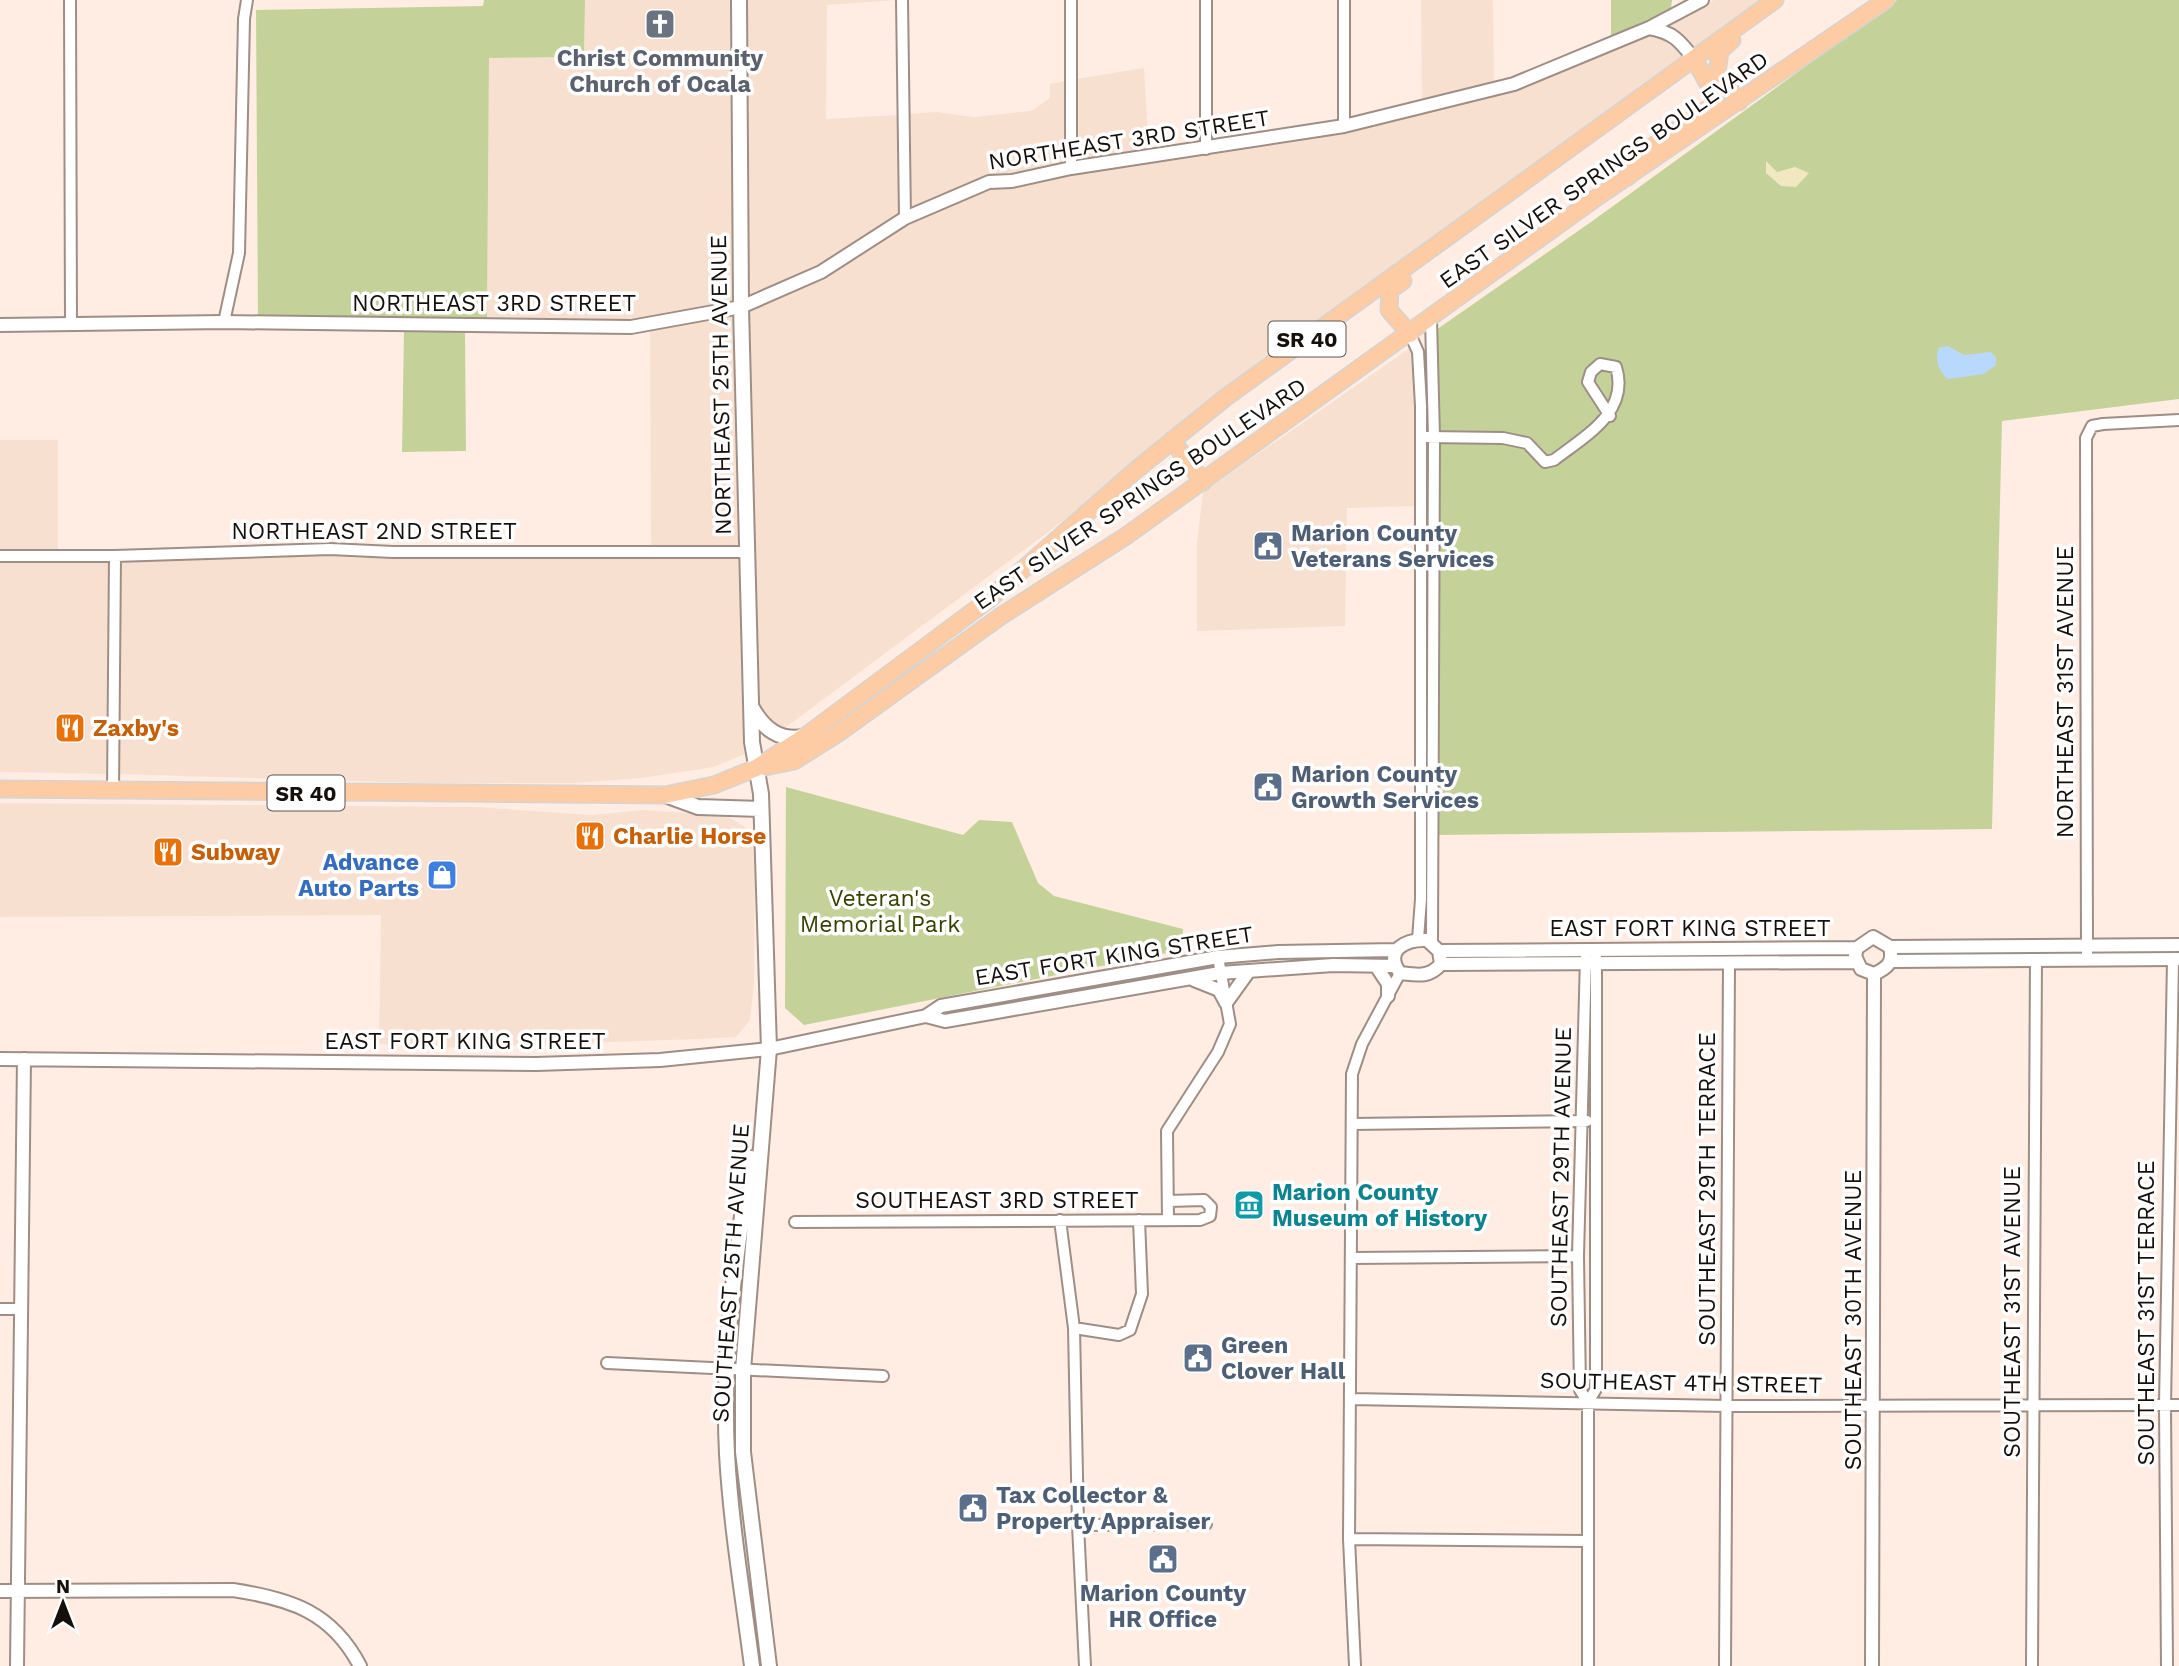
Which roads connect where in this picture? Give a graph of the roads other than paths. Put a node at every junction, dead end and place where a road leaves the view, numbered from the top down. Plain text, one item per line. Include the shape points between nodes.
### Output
1 (70, 0) edge
2 (247, 0) edge
3 (739, 0) edge
4 (902, 0) edge
5 (1071, 0) edge
6 (1206, 0) edge
7 (1345, 0) edge
8 (1702, 0) edge
9 (1774, 0) edge
10 (1789, 0) edge
11 (1886, 0) edge
12 (1869, 7) edge
13 (1649, 28) junction
14 (1694, 59) junction
15 (1740, 102) junction
16 (1344, 126) junction
17 (1206, 149) junction
18 (1071, 168) junction
19 (1628, 177) junction
20 (1496, 204) junction
21 (905, 218) junction
22 (741, 307) junction
23 (1431, 319) junction
24 (224, 322) junction
25 (0, 325) edge
26 (71, 325) junction
27 (1410, 334) junction
28 (1610, 416) dead end
29 (2179, 420) edge
30 (1421, 437) junction
31 (1434, 437) junction
32 (1172, 440) junction
33 (1203, 482) junction
34 (747, 552) junction
35 (0, 556) edge
36 (116, 556) junction
37 (751, 707) junction
38 (804, 737) junction
39 (756, 768) junction
40 (0, 789) edge
41 (113, 791) junction
42 (665, 795) junction
43 (761, 809) junction
44 (1418, 939) junction
45 (2179, 945) edge
46 (1890, 947) junction
47 (1857, 948) junction
48 (1396, 950) junction
49 (1591, 950) junction
50 (1437, 953) junction
51 (2087, 953) junction
52 (1218, 957) junction
53 (2036, 959) junction
54 (2176, 960) edge
55 (1891, 961) junction
56 (1856, 962) junction
57 (1730, 964) junction
58 (1590, 965) junction
59 (1376, 966) junction
60 (1398, 969) junction
61 (1250, 971) junction
62 (1220, 973) junction
63 (1874, 974) junction
64 (1185, 978) junction
65 (1388, 996) junction
66 (1226, 1003) junction
67 (926, 1016) junction
68 (769, 1049) junction
69 (0, 1059) edge
70 (24, 1059) junction
71 (1583, 1121) junction
72 (1597, 1122) junction
73 (2174, 1123) edge
74 (1352, 1124) junction
75 (1167, 1200) junction
76 (1060, 1220) junction
77 (1139, 1220) junction
78 (1168, 1220) junction
79 (795, 1222) dead end
80 (1578, 1256) junction
81 (1352, 1258) junction
82 (2173, 1262) edge
83 (0, 1309) edge
84 (21, 1309) junction
85 (1074, 1328) junction
86 (607, 1363) dead end
87 (727, 1370) junction
88 (743, 1370) junction
89 (883, 1376) dead end
90 (1351, 1399) junction
91 (1588, 1402) junction
92 (2031, 1404) junction
93 (2165, 1405) junction
94 (2179, 1405) edge
95 (1727, 1406) junction
96 (1874, 1406) junction
97 (1206, 1524) dead end
98 (1078, 1525) junction
99 (2173, 1537) edge
100 (1349, 1539) junction
101 (1588, 1541) junction
102 (0, 1591) edge
103 (17, 1591) junction
104 (17, 1666) edge
105 (360, 1666) edge
106 (752, 1666) edge
107 (769, 1666) edge
108 (1085, 1666) edge
109 (1355, 1666) edge
110 (1588, 1666) edge
111 (1725, 1666) edge
112 (1872, 1666) edge
113 (2032, 1666) edge
114 (2167, 1666) edge

1 - 26 street
2 - 24 street via 239,253
3 - 22 main road, NORTHEAST 25TH AVENUE
4 - 21 street
5 - 18 street
6 - 17 street
7 - 16 street
8 - 13 street, NORTHEAST 3RD STREET
9 - 14 main road, EAST SILVER SPRINGS BOULEVARD / SR 40
10 - 15 main road via 1720,51 1717,73
11 - 12 main road, EAST SILVER SPRINGS BOULEVARD / SR 40
12 - 15 main road, EAST SILVER SPRINGS BOULEVARD / SR 40
13 - 14 street via 1678,38
13 - 16 street, NORTHEAST 3RD STREET via 1514,84
14 - 19 main road via 1715,96 1712,106 1635,158
14 - 20 main road, EAST SILVER SPRINGS BOULEVARD / SR 40
15 - 19 main road, EAST SILVER SPRINGS BOULEVARD / SR 40
16 - 17 street, NORTHEAST 3RD STREET
17 - 18 street, NORTHEAST 3RD STREET
18 - 21 street, NORTHEAST 3RD STREET via 1012,181 989,181
19 - 23 main road, EAST SILVER SPRINGS BOULEVARD / SR 40
20 - 27 main road via 1484,221 1390,290 1389,310
20 - 32 main road, EAST SILVER SPRINGS BOULEVARD / SR 40
21 - 22 street, NORTHEAST 3RD STREET via 821,272
22 - 24 street, NORTHEAST 3RD STREET via 631,327
22 - 34 main road, NORTHEAST 25TH AVENUE
23 - 27 main road, EAST SILVER SPRINGS BOULEVARD / SR 40
23 - 31 street
24 - 26 street, NORTHEAST 3RD STREET
25 - 26 street, NORTHEAST 3RD STREET
27 - 30 street via 1418,352
27 - 33 main road, EAST SILVER SPRINGS BOULEVARD / SR 40
28 - 31 street via 1554,460 1545,462 1527,443
29 - 51 street, NORTHEAST 31ST AVENUE via 2092,426 2086,438
30 - 31 street
30 - 44 street
31 - 50 street
32 - 33 main road
32 - 38 main road, EAST SILVER SPRINGS BOULEVARD / SR 40 via 987,601
33 - 39 main road, EAST SILVER SPRINGS BOULEVARD / SR 40 via 1001,616 826,741 794,761
34 - 36 street, NORTHEAST 2ND STREET via 330,549
34 - 37 main road, NORTHEAST 25TH AVENUE
35 - 36 street, NORTHEAST 2ND STREET
36 - 41 street
37 - 38 main road via 766,729 780,736
37 - 39 main road, NORTHEAST 25TH AVENUE
38 - 39 main road, EAST SILVER SPRINGS BOULEVARD / SR 40
39 - 42 main road, EAST SILVER SPRINGS BOULEVARD / SR 40 via 714,785
39 - 43 main road, SOUTHEAST 25TH AVENUE
40 - 41 main road, EAST SILVER SPRINGS BOULEVARD / SR 40
41 - 42 main road, EAST SILVER SPRINGS BOULEVARD / SR 40
42 - 43 main road via 698,807
43 - 68 main road, SOUTHEAST 25TH AVENUE
44 - 48 street via 1406,941
44 - 50 street
45 - 51 street, EAST FORT KING STREET
46 - 47 street, EAST FORT KING STREET via 1873,937
46 - 51 street, EAST FORT KING STREET
46 - 55 street
47 - 49 street, EAST FORT KING STREET
47 - 56 street, EAST FORT KING STREET
48 - 52 street, EAST FORT KING STREET
48 - 60 street
49 - 50 street, EAST FORT KING STREET
49 - 58 street, SOUTHEAST 29TH AVENUE
50 - 58 street, EAST FORT KING STREET
50 - 60 street via 1434,972 1423,976
51 - 53 street, EAST FORT KING STREET
51 - 54 street, EAST FORT KING STREET
52 - 62 street
52 - 67 street, EAST FORT KING STREET via 941,1006
53 - 55 street, EAST FORT KING STREET
53 - 92 street, SOUTHEAST 31ST AVENUE
54 - 73 street, SOUTHEAST 31ST TERRACE
55 - 63 street
56 - 57 street, EAST FORT KING STREET
56 - 63 street, EAST FORT KING STREET via 1860,969
57 - 58 street, EAST FORT KING STREET
57 - 95 street, SOUTHEAST 29TH TERRACE
58 - 71 street, SOUTHEAST 29TH AVENUE
58 - 72 street, SOUTHEAST 29TH AVENUE
59 - 60 street, EAST FORT KING STREET
59 - 61 street, EAST FORT KING STREET
59 - 65 street via 1384,974
60 - 65 street
61 - 62 street, EAST FORT KING STREET
61 - 66 street
62 - 64 street, EAST FORT KING STREET
62 - 66 street
63 - 96 street, SOUTHEAST 30TH AVENUE
64 - 66 street via 1219,990
64 - 67 street, EAST FORT KING STREET via 945,1021
65 - 74 street via 1352,1074
66 - 75 street via 1230,1024 1219,1052 1167,1130
67 - 68 street, EAST FORT KING STREET
68 - 70 street, EAST FORT KING STREET via 660,1060 536,1064
68 - 87 main road, SOUTHEAST 25TH AVENUE via 735,1257
68 - 88 main road, SOUTHEAST 25TH AVENUE
69 - 70 street, EAST FORT KING STREET
70 - 84 street
71 - 72 street
71 - 74 street
71 - 80 street, SOUTHEAST 29TH AVENUE
72 - 91 street, SOUTHEAST 29TH AVENUE via 1596,1389
73 - 82 street, SOUTHEAST 31ST TERRACE
74 - 81 street
75 - 78 street
75 - 78 street, SOUTHEAST 3RD STREET via 1204,1200 1211,1207 1210,1216 1200,1220
76 - 77 street, SOUTHEAST 3RD STREET
76 - 79 street, SOUTHEAST 3RD STREET
76 - 85 street
77 - 78 street, SOUTHEAST 3RD STREET
77 - 85 street via 1142,1294 1130,1330 1119,1335
80 - 81 street
80 - 91 street, SOUTHEAST 29TH AVENUE via 1580,1390
81 - 90 street
82 - 93 street, SOUTHEAST 31ST TERRACE
83 - 84 street
84 - 103 street
85 - 98 street
86 - 87 street
87 - 88 street
87 - 106 main road, SOUTHEAST 25TH AVENUE via 727,1454
88 - 89 street
88 - 107 main road, SOUTHEAST 25TH AVENUE via 743,1452
90 - 91 street, SOUTHEAST 4TH STREET
90 - 100 street
91 - 95 street, SOUTHEAST 4TH STREET
91 - 101 street, SOUTHEAST 29TH AVENUE
92 - 93 street, SOUTHEAST 4TH STREET
92 - 96 street, SOUTHEAST 4TH STREET
92 - 113 street, SOUTHEAST 31ST AVENUE
93 - 94 street, SOUTHEAST 4TH STREET
93 - 99 street, SOUTHEAST 31ST TERRACE
95 - 96 street, SOUTHEAST 4TH STREET
95 - 111 street, SOUTHEAST 29TH TERRACE
96 - 112 street, SOUTHEAST 30TH AVENUE
97 - 98 street
98 - 108 street
99 - 114 street, SOUTHEAST 31ST TERRACE
100 - 101 street
100 - 109 street
101 - 110 street, SOUTHEAST 29TH AVENUE
102 - 103 street
103 - 104 street
103 - 105 street via 233,1590 266,1595 329,1623 347,1640

